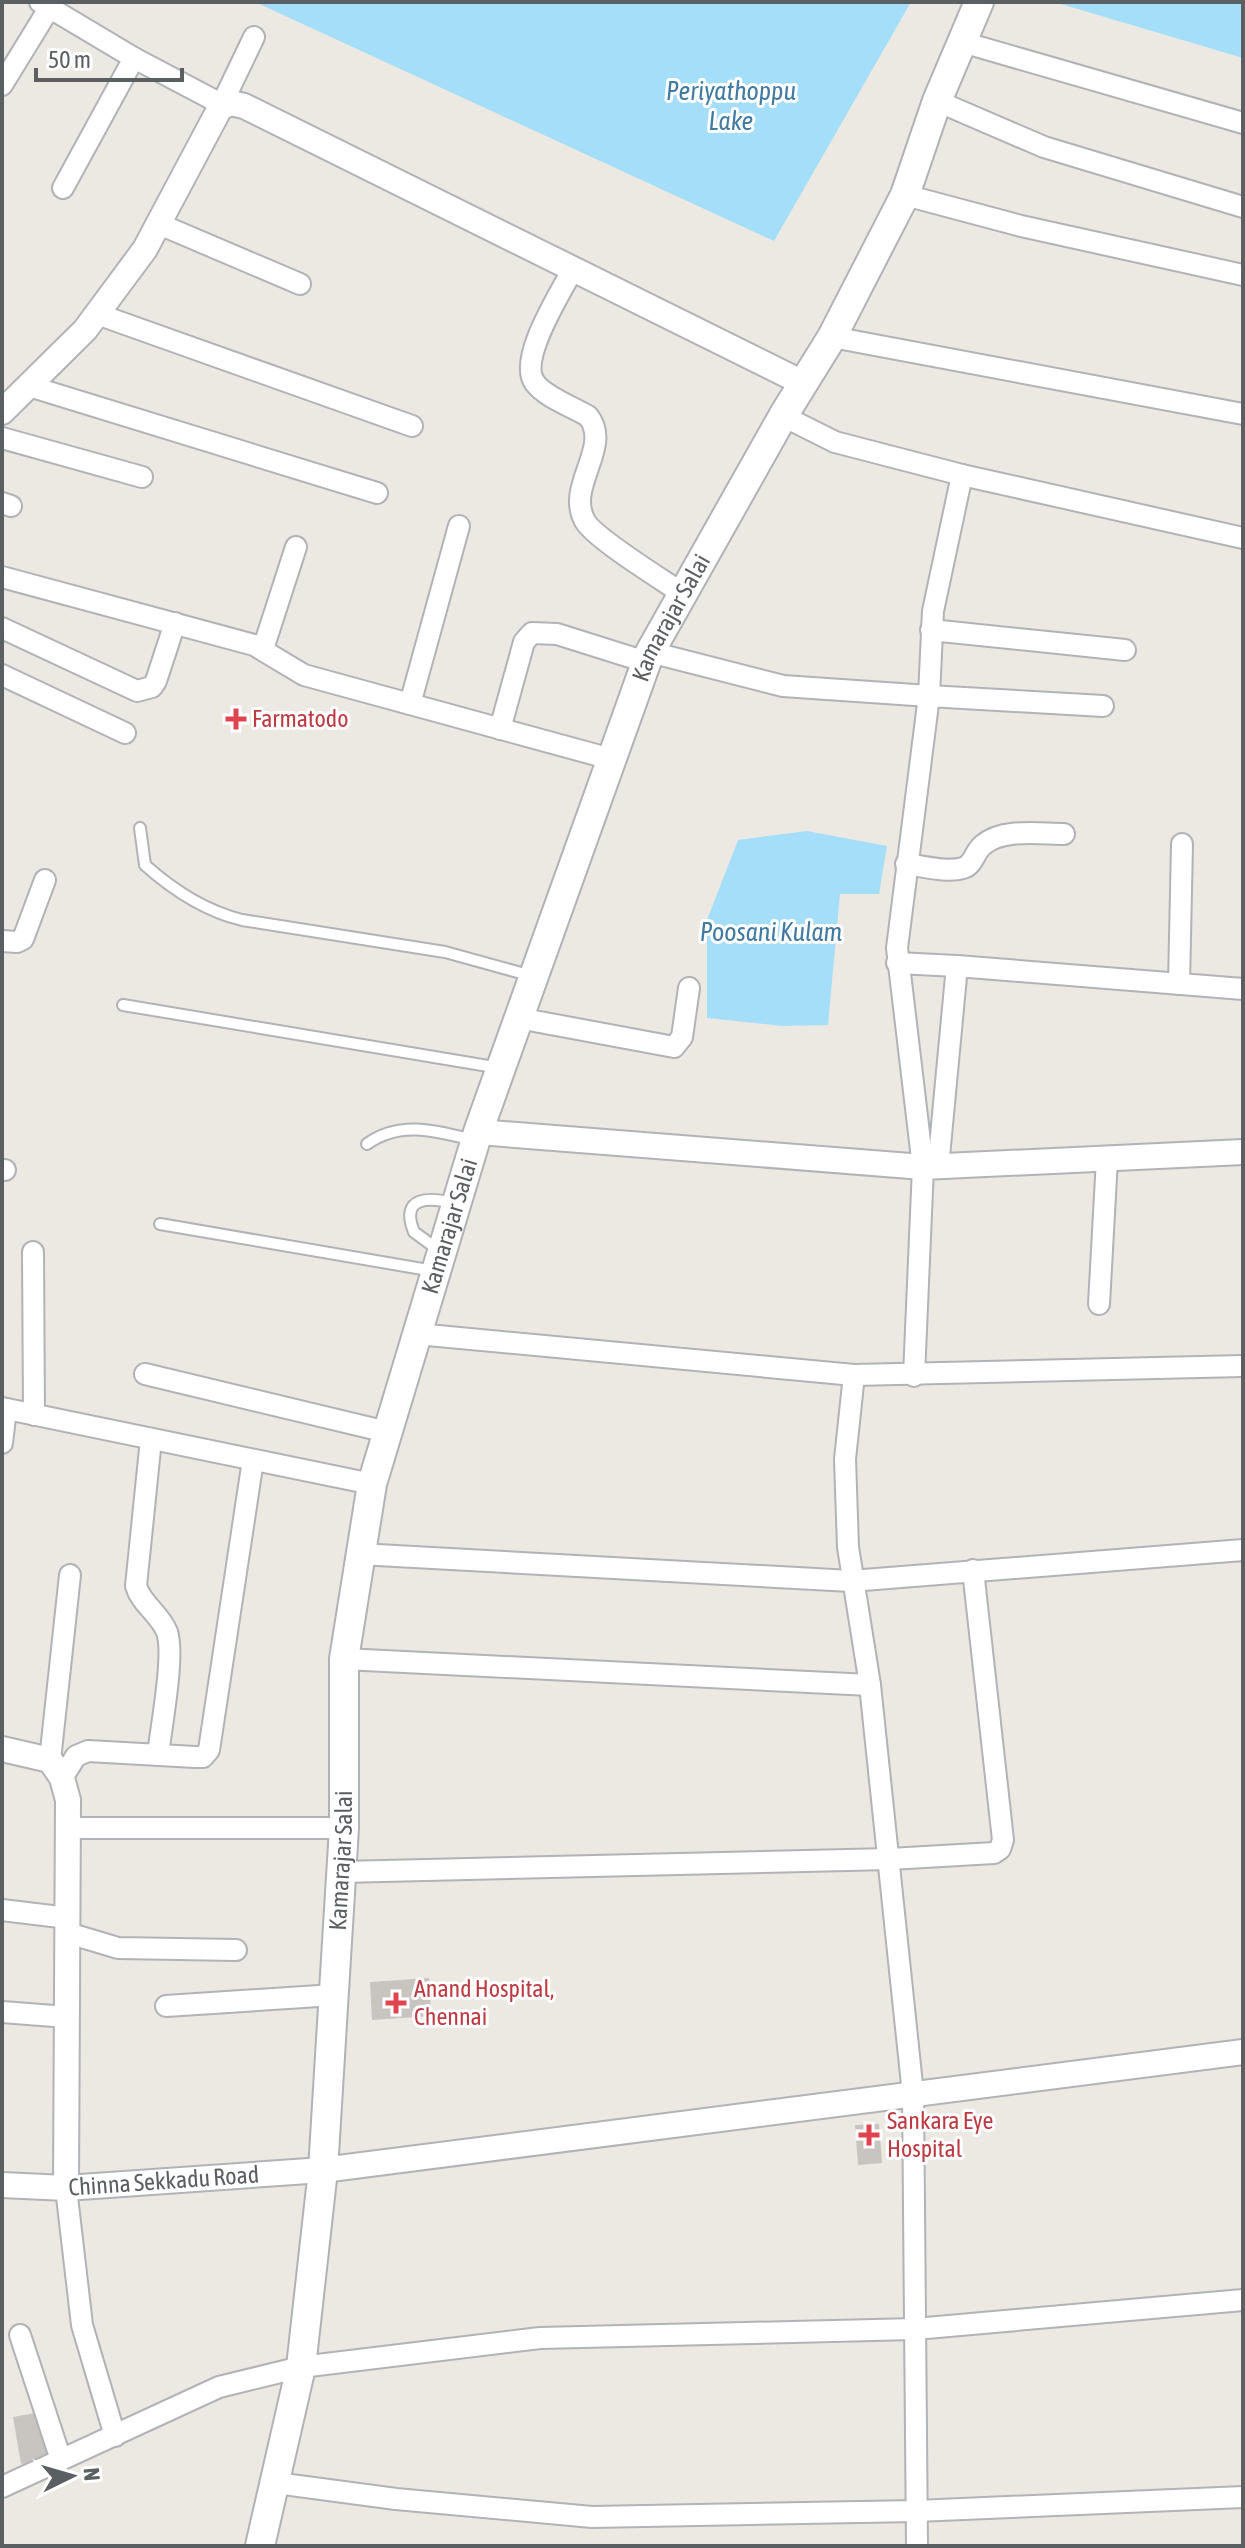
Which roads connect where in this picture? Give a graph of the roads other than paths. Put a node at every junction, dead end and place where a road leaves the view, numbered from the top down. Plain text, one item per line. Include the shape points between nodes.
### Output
1 (979, 2) edge
2 (47, 4) edge
3 (254, 37) dead end
4 (962, 42) junction
5 (134, 58) junction
6 (2, 85) edge
7 (937, 101) junction
8 (222, 106) junction
9 (1243, 123) edge
10 (63, 188) dead end
11 (905, 195) junction
12 (1243, 207) edge
13 (159, 224) junction
14 (573, 269) junction
15 (1243, 275) edge
16 (300, 284) dead end
17 (97, 314) junction
18 (832, 337) junction
19 (803, 383) junction
20 (29, 386) junction
21 (2, 412) edge
22 (1243, 414) edge
23 (783, 416) junction
24 (412, 426) dead end
25 (2, 438) edge
26 (962, 475) junction
27 (142, 477) dead end
28 (377, 493) dead end
29 (459, 526) dead end
30 (1243, 538) edge
31 (296, 547) dead end
32 (4, 584) edge
33 (683, 594) junction
34 (175, 623) junction
35 (2, 628) edge
36 (931, 630) junction
37 (263, 649) junction
38 (1125, 650) dead end
39 (648, 657) junction
40 (2, 675) edge
41 (929, 696) junction
42 (410, 704) junction
43 (1103, 706) dead end
44 (500, 729) junction
45 (125, 733) dead end
46 (611, 759) junction
47 (140, 828) dead end
48 (1064, 834) dead end
49 (1182, 844) dead end
50 (906, 864) junction
51 (45, 880) dead end
52 (2, 941) edge
53 (897, 963) junction
54 (957, 966) junction
55 (533, 977) junction
56 (1179, 984) junction
57 (689, 988) dead end
58 (1243, 989) edge
59 (123, 1005) dead end
60 (518, 1018) junction
61 (501, 1068) junction
62 (947, 1069) junction
63 (911, 1070) junction
64 (476, 1136) junction
65 (367, 1144) dead end
66 (1243, 1152) edge
67 (1107, 1159) junction
68 (930, 1167) junction
69 (456, 1204) junction
70 (160, 1224) dead end
71 (33, 1252) dead end
72 (439, 1262) junction
73 (1099, 1304) dead end
74 (417, 1334) junction
75 (1243, 1366) edge
76 (145, 1374) dead end
77 (854, 1375) junction
78 (914, 1376) junction
79 (4, 1409) edge
80 (34, 1415) junction
81 (387, 1432) junction
82 (151, 1439) junction
83 (2, 1443) edge
84 (253, 1460) junction
85 (372, 1484) junction
86 (1243, 1550) edge
87 (359, 1554) junction
88 (973, 1570) junction
89 (70, 1575) dead end
90 (851, 1581) junction
91 (344, 1659) junction
92 (870, 1685) junction
93 (2, 1749) edge
94 (158, 1755) junction
95 (56, 1769) junction
96 (68, 1828) junction
97 (344, 1828) junction
98 (890, 1859) junction
99 (341, 1872) junction
100 (2, 1910) edge
101 (68, 1926) junction
102 (236, 1950) dead end
103 (334, 1995) junction
104 (166, 2006) dead end
105 (2, 2012) edge
106 (67, 2017) junction
107 (1243, 2052) edge
108 (913, 2094) junction
109 (323, 2170) junction
110 (2, 2185) edge
111 (66, 2188) junction
112 (1243, 2300) edge
113 (915, 2329) junction
114 (20, 2335) dead end
115 (301, 2367) junction
116 (115, 2436) junction
117 (61, 2460) junction
118 (276, 2483) junction
119 (2, 2487) edge
120 (1243, 2497) edge
121 (916, 2511) junction
122 (260, 2546) edge
123 (917, 2546) edge

1 - 4 main road, Kamarajar Salai
2 - 5 street
2 - 6 street
3 - 8 street
4 - 7 main road, Kamarajar Salai
4 - 9 street
5 - 8 street
5 - 10 street
7 - 11 main road, Kamarajar Salai
7 - 12 street via 1044,147
8 - 13 street
8 - 14 street via 244,106
11 - 15 street
11 - 18 main road, Kamarajar Salai
13 - 16 street
13 - 17 street
14 - 19 street
14 - 33 street via 533,349 531,375 535,385 594,423 596,441 580,493 586,525
17 - 20 street
17 - 24 street
18 - 19 main road, Kamarajar Salai
18 - 22 street
19 - 23 main road, Kamarajar Salai
20 - 21 street
20 - 28 street
23 - 26 street via 835,442
23 - 33 main road, Kamarajar Salai
25 - 27 street
26 - 30 street
26 - 36 street
29 - 42 street
31 - 37 street
32 - 34 street
33 - 39 main road, Kamarajar Salai
34 - 35 street via 156,681 137,691
34 - 37 street
36 - 38 street
36 - 41 street
37 - 42 street via 294,671
39 - 41 street via 783,686
39 - 44 street via 557,634 532,633 524,642
39 - 46 main road, Kamarajar Salai
40 - 45 street
41 - 43 street
41 - 50 street
42 - 44 street
44 - 46 street
46 - 55 main road, Kamarajar Salai
47 - 55 lane via 145,865 210,909 242,920 445,952
48 - 50 street via 995,838 983,845 970,866 959,870
49 - 56 street
50 - 53 street
51 - 52 street via 23,939
53 - 54 street
53 - 63 street
54 - 56 street
54 - 62 street
55 - 60 main road, Kamarajar Salai
56 - 58 street
57 - 60 street via 682,1037 674,1047
59 - 61 lane
60 - 61 main road, Kamarajar Salai
61 - 64 main road, Kamarajar Salai
62 - 63 street
62 - 68 street
63 - 68 street
64 - 65 lane via 409,1129
64 - 68 street
64 - 69 main road, Kamarajar Salai
66 - 67 street
67 - 68 street
67 - 73 street
68 - 78 street
69 - 72 main road, Kamarajar Salai
69 - 72 lane via 427,1198 412,1210 414,1232
70 - 72 lane
71 - 80 street
72 - 74 main road, Kamarajar Salai
74 - 77 street
74 - 81 main road, Kamarajar Salai
75 - 78 street
76 - 81 street
77 - 78 street
77 - 90 street via 845,1459
79 - 80 street
79 - 83 street
80 - 82 street
81 - 85 main road, Kamarajar Salai
82 - 84 street
82 - 94 street via 136,1586 160,1619 170,1646
84 - 85 street
84 - 94 street via 209,1750 203,1757
85 - 87 main road, Kamarajar Salai
86 - 88 street
87 - 90 street
87 - 91 main road, Kamarajar Salai
88 - 90 street
88 - 98 street via 1003,1840 994,1853
89 - 95 street
90 - 92 street
91 - 92 street
91 - 97 main road, Kamarajar Salai
92 - 98 street
93 - 95 street
94 - 95 street via 88,1751
95 - 96 street via 68,1800
96 - 97 street
96 - 101 street
97 - 99 main road, Kamarajar Salai
98 - 99 street
98 - 108 street
99 - 103 main road, Kamarajar Salai
100 - 101 street
101 - 102 street via 118,1948
101 - 106 street
103 - 104 street
103 - 109 main road, Kamarajar Salai
105 - 106 street
106 - 111 street
107 - 108 street, Chinna Sekkadu Road
108 - 109 street, Chinna Sekkadu Road
108 - 113 street
109 - 111 street, Chinna Sekkadu Road
109 - 115 main road, Kamarajar Salai
110 - 111 street, Chinna Sekkadu Road
111 - 116 street via 82,2325
112 - 113 street
113 - 115 street via 540,2338
113 - 121 street
114 - 117 street
115 - 116 street via 219,2387
115 - 118 main road, Kamarajar Salai
116 - 117 street
117 - 119 street
118 - 121 street via 592,2517
118 - 122 main road, Kamarajar Salai
120 - 121 street
121 - 123 street

